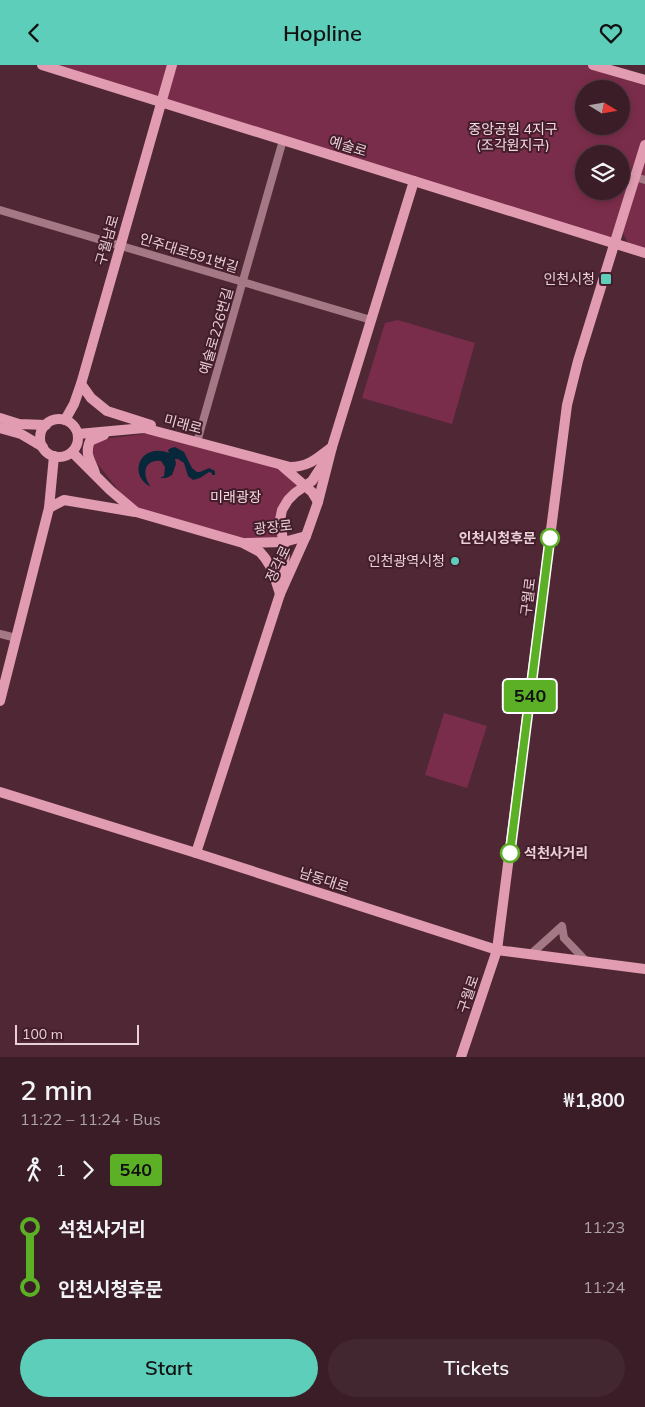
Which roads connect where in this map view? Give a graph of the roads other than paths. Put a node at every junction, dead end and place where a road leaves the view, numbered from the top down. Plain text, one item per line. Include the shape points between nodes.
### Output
1 (42, 65) edge
2 (172, 65) edge
3 (593, 65) edge
4 (645, 80) edge
5 (161, 102) junction
6 (282, 140) junction
7 (645, 146) edge
8 (640, 178) edge
9 (414, 181) junction
10 (0, 209) edge
11 (615, 244) junction
12 (120, 245) junction
13 (645, 253) edge
14 (242, 282) junction
15 (371, 320) junction
16 (81, 384) junction
17 (0, 418) edge
18 (65, 420) junction
19 (46, 425) junction
20 (0, 428) edge
21 (114, 430) junction
22 (162, 432) junction
23 (78, 434) junction
24 (197, 442) junction
25 (43, 447) junction
26 (332, 447) junction
27 (72, 452) junction
28 (54, 456) junction
29 (280, 464) junction
30 (96, 477) junction
31 (306, 487) junction
32 (318, 502) junction
33 (49, 508) junction
34 (136, 512) junction
35 (306, 536) junction
36 (284, 542) junction
37 (243, 543) junction
38 (280, 594) junction
39 (0, 633) edge
40 (16, 638) junction
41 (0, 701) edge
42 (0, 792) edge
43 (196, 853) junction
44 (498, 950) junction
45 (531, 954) junction
46 (586, 961) junction
47 (645, 969) edge
48 (461, 1057) edge

1 - 5 street, 예술로
2 - 5 street, 구월남로
3 - 4 street
5 - 6 street, 예술로
5 - 12 street, 구월남로
6 - 9 street, 예술로
6 - 14 street, 예술로226번길
7 - 8 street, 구월로
8 - 11 street, 구월로
9 - 11 street, 예술로
9 - 15 street, 정각로
10 - 12 street, 인주대로591번길
11 - 13 street, 예술로
11 - 44 street, 구월로 via 578,361 564,424
12 - 14 street, 인주대로591번길
12 - 16 street, 구월남로
14 - 15 street, 인주대로591번길
14 - 24 street, 예술로226번길
15 - 26 street, 정각로
16 - 18 street, 구월남로
16 - 22 street via 90,398 107,411 155,426
17 - 19 street via 19,425
18 - 19 street via 55,420
18 - 23 street
19 - 25 street via 40,438
20 - 25 street via 21,434
21 - 22 street, 미래로 via 144,428
21 - 23 street, 미래로
21 - 30 street via 90,441 87,448
22 - 24 street, 미래로
23 - 27 street
24 - 29 street, 미래로
25 - 28 street
26 - 29 street, 미래로 via 300,467
26 - 31 street, 정각로
26 - 32 street, 정각로
27 - 28 street via 63,457
27 - 30 street
28 - 33 street
29 - 31 street
30 - 34 street
31 - 32 street
31 - 36 street, 정각로 via 295,493 282,510 280,520
32 - 35 street, 정각로
33 - 34 street via 64,500
33 - 40 street
34 - 37 street
35 - 36 street, 광장로
35 - 38 street, 정각로
36 - 37 street, 광장로
36 - 38 street, 정각로
37 - 38 street via 266,558
38 - 43 street
39 - 40 street
40 - 41 street
42 - 43 street, 남동대로
43 - 44 street, 남동대로
44 - 45 street, 남동대로
44 - 48 street, 구월로
45 - 46 street, 남동대로
45 - 46 street via 562,926 564,938
46 - 47 street, 남동대로

